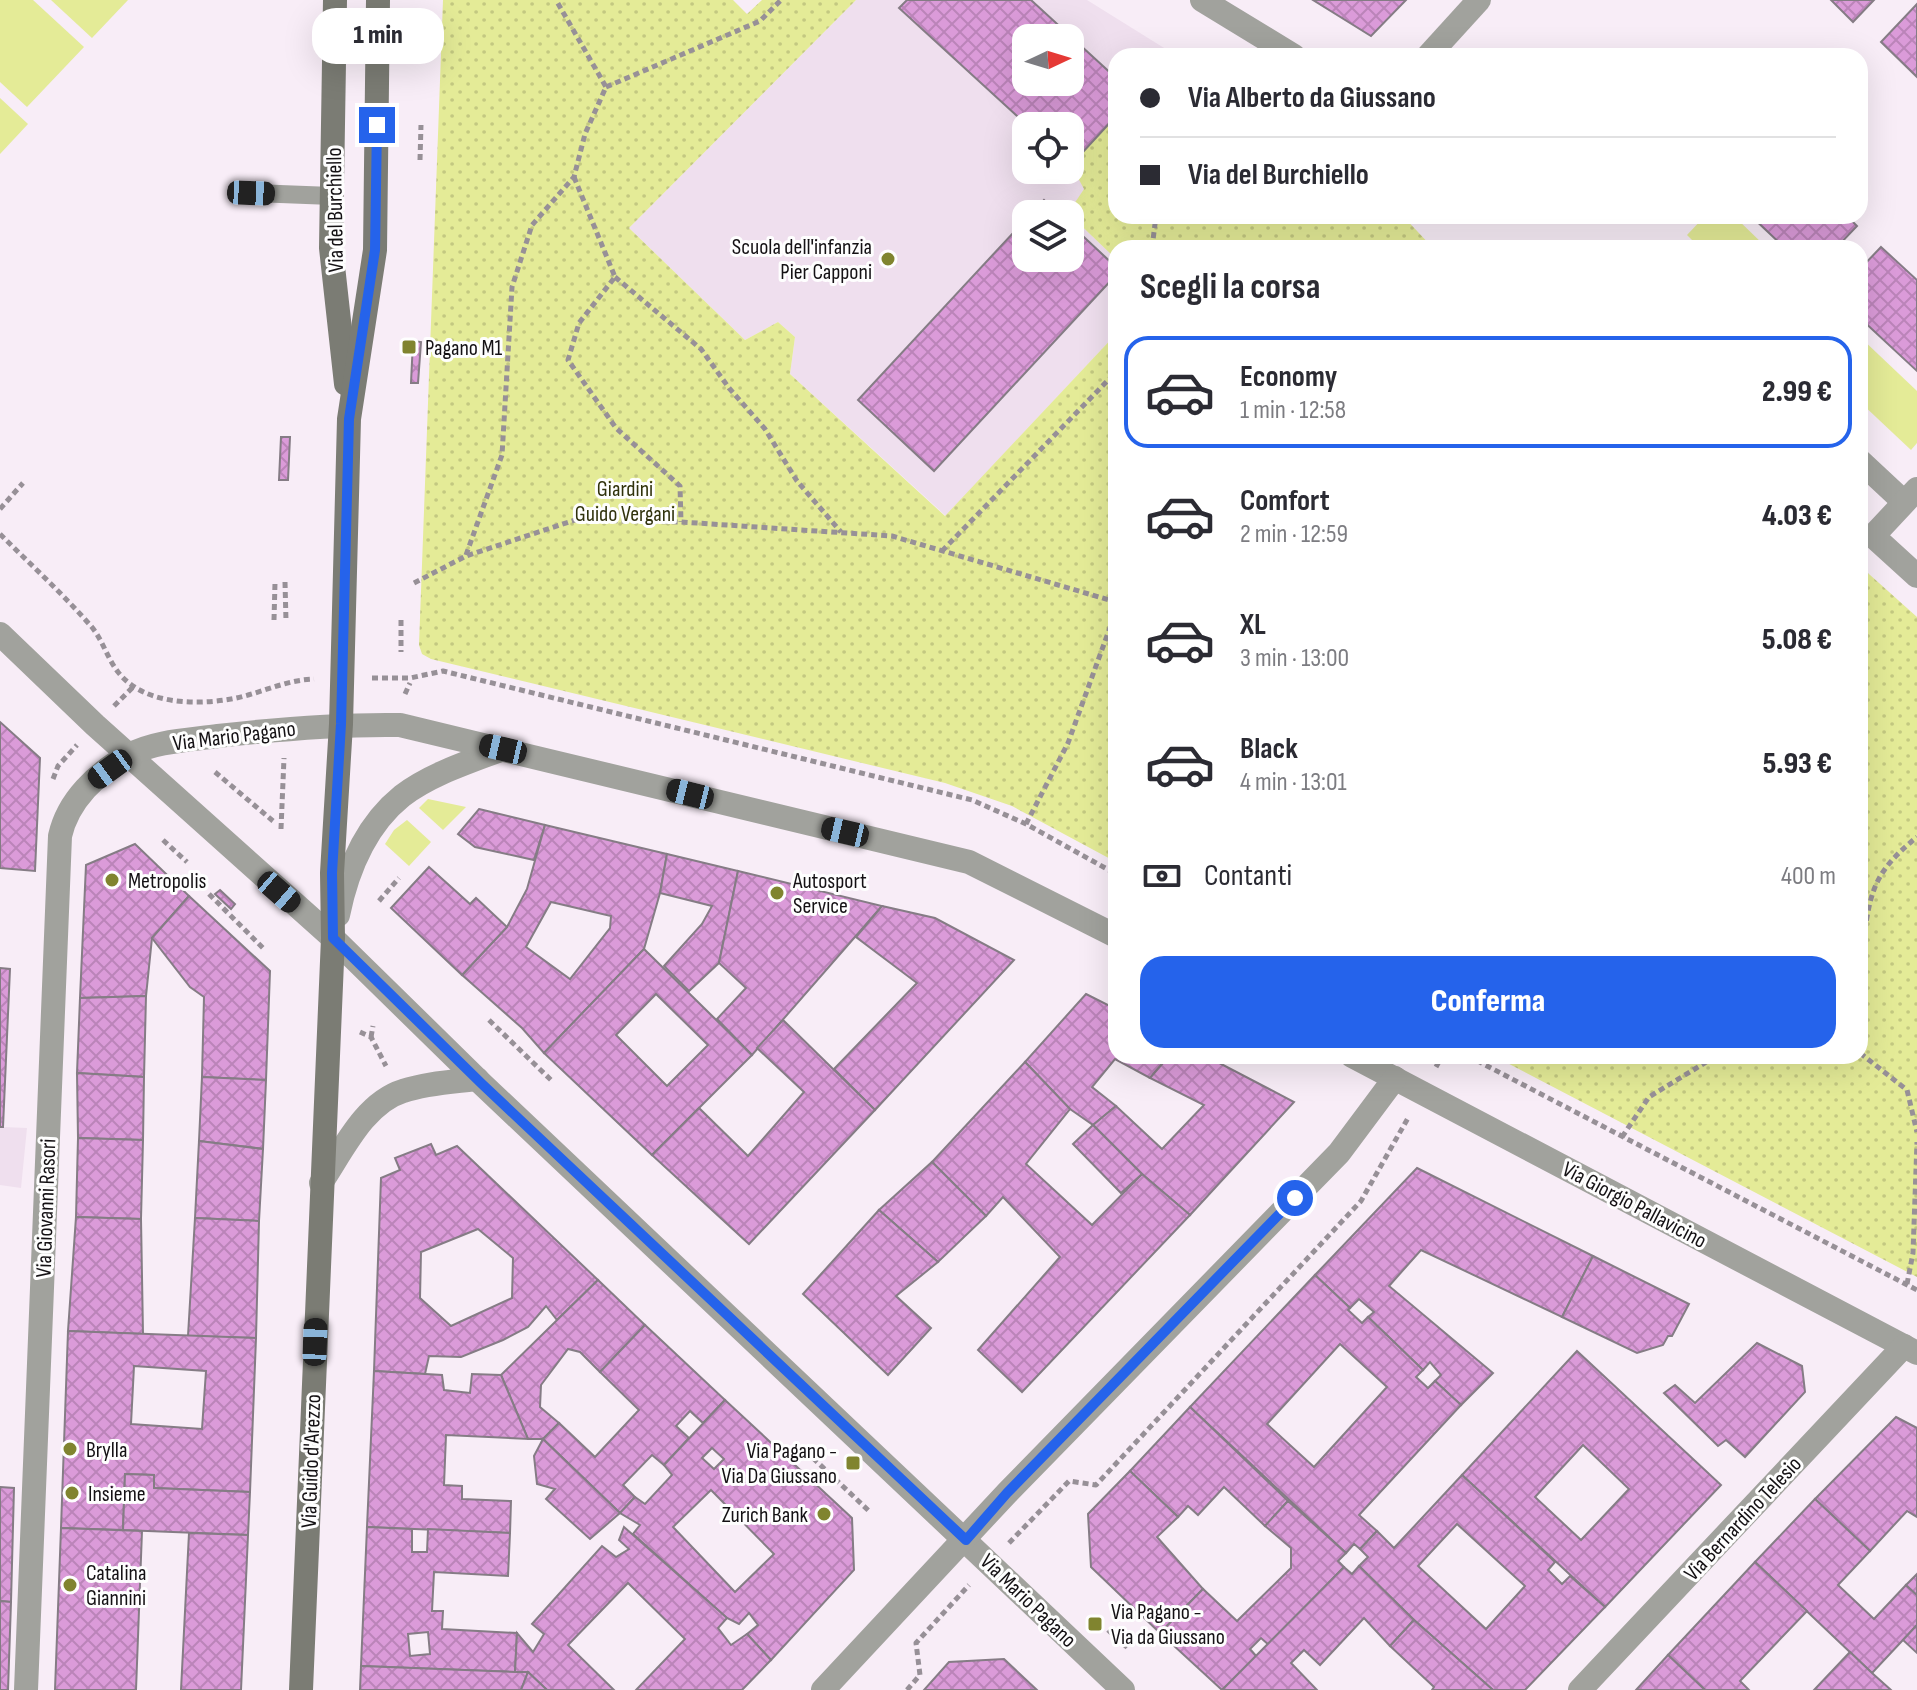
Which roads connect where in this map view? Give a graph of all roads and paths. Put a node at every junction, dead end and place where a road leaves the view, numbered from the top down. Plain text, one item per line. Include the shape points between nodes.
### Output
1 (335, 0) edge
2 (378, 0) edge
3 (556, 0) edge
4 (781, 0) edge
5 (1202, 0) edge
6 (1479, 0) edge
7 (1281, 48) edge
8 (1434, 48) edge
9 (606, 87) junction
10 (421, 125) dead end
11 (420, 160) dead end
12 (574, 177) junction
13 (251, 193) dead end
14 (332, 196) junction
15 (615, 277) junction
16 (1108, 380) edge
17 (349, 419) junction
18 (1868, 467) edge
19 (23, 483) dead end
20 (1910, 496) edge
21 (0, 509) edge
22 (681, 522) junction
23 (1868, 528) edge
24 (1868, 532) edge
25 (842, 533) junction
26 (0, 534) edge
27 (942, 551) junction
28 (466, 556) junction
29 (1917, 576) edge
30 (285, 582) dead end
31 (275, 583) dead end
32 (414, 583) dead end
33 (1108, 600) edge
34 (274, 620) dead end
35 (401, 620) dead end
36 (286, 621) dead end
37 (1108, 633) edge
38 (0, 634) edge
39 (401, 652) dead end
40 (297, 680) dead end
41 (405, 694) dead end
42 (341, 724) junction
43 (503, 749) junction
44 (284, 755) dead end
45 (129, 756) junction
46 (215, 772) dead end
47 (273, 821) dead end
48 (1026, 824) junction
49 (281, 829) dead end
50 (1917, 837) edge
51 (163, 840) dead end
52 (187, 862) dead end
53 (1108, 870) edge
54 (399, 878) dead end
55 (209, 894) dead end
56 (379, 901) dead end
57 (1868, 913) edge
58 (1108, 932) edge
59 (333, 938) junction
60 (263, 948) dead end
61 (489, 1020) dead end
62 (373, 1026) dead end
63 (360, 1032) dead end
64 (371, 1037) junction
65 (1868, 1059) edge
66 (1368, 1064) edge
67 (1483, 1064) edge
68 (1703, 1064) edge
69 (393, 1077) dead end
70 (1395, 1078) junction
71 (477, 1079) junction
72 (552, 1081) dead end
73 (1408, 1117) dead end
74 (1917, 1132) edge
75 (1622, 1137) junction
76 (1917, 1142) edge
77 (321, 1183) junction
78 (1907, 1284) junction
79 (1917, 1290) edge
80 (1910, 1349) edge
81 (813, 1458) dead end
82 (870, 1512) dead end
83 (966, 1540) junction
84 (1007, 1545) dead end
85 (975, 1578) dead end
86 (26, 1690) edge
87 (301, 1690) edge
88 (823, 1690) edge
89 (907, 1690) edge
90 (1123, 1690) edge
91 (1580, 1690) edge

1 - 14 main road, Via del Burchiello
2 - 17 main road, Via del Burchiello via 375,250
3 - 9 path
4 - 9 path via 760,21
5 - 7 street
6 - 8 street
9 - 12 path via 585,134
10 - 11 path
12 - 15 path
12 - 28 path via 532,225 512,287 502,455
13 - 14 lane
14 - 17 main road, Via del Burchiello via 331,248
15 - 22 path via 579,323 568,360 616,428 680,486
15 - 25 path via 701,349 765,429 797,481
16 - 27 path
17 - 42 main road, Via del Burchiello
18 - 20 street
19 - 21 path
20 - 23 street
22 - 25 path
22 - 28 path via 575,520
24 - 29 street
25 - 27 path via 892,536
26 - 40 path via 93,628 119,674 133,687 177,701 227,700
27 - 33 path
28 - 32 path
30 - 36 path
31 - 34 path
35 - 39 path
37 - 48 path via 1068,743
38 - 45 street, Via Mario Pagano
41 - 48 path via 410,680 443,671 972,800
42 - 43 street via 400,725
42 - 45 street, Via Mario Pagano via 192,739
42 - 59 main road, Via del Burchiello
43 - 58 street via 969,862
43 - 59 street via 402,796 375,825 344,884
44 - 49 path
45 - 59 street, Via Mario Pagano
45 - 86 street, Via Giovanni Rasori via 76,800 60,836
46 - 47 path
48 - 53 path
50 - 57 path via 1882,870
51 - 52 path
54 - 56 path
55 - 60 path
59 - 71 street, Via Mario Pagano
59 - 77 main road, Via Guido d'Arezzo
61 - 72 path
62 - 64 path
63 - 64 path
64 - 69 path
65 - 74 path via 1907,1090
66 - 70 street, Via Giorgio Pallavicino
67 - 75 path
68 - 75 path via 1649,1097
70 - 80 street, Via Giorgio Pallavicino
70 - 83 street via 1339,1153
71 - 77 street via 400,1091 377,1105
71 - 83 street, Via Mario Pagano
73 - 84 path via 1361,1201 1096,1485 1069,1481
75 - 78 path
76 - 78 path
77 - 87 main road, Via Guido d'Arezzo
78 - 79 path
80 - 91 street, Via Bernardino Telesio
81 - 82 path
83 - 88 street
83 - 90 street, Via Mario Pagano
85 - 89 path via 916,1643 920,1675

